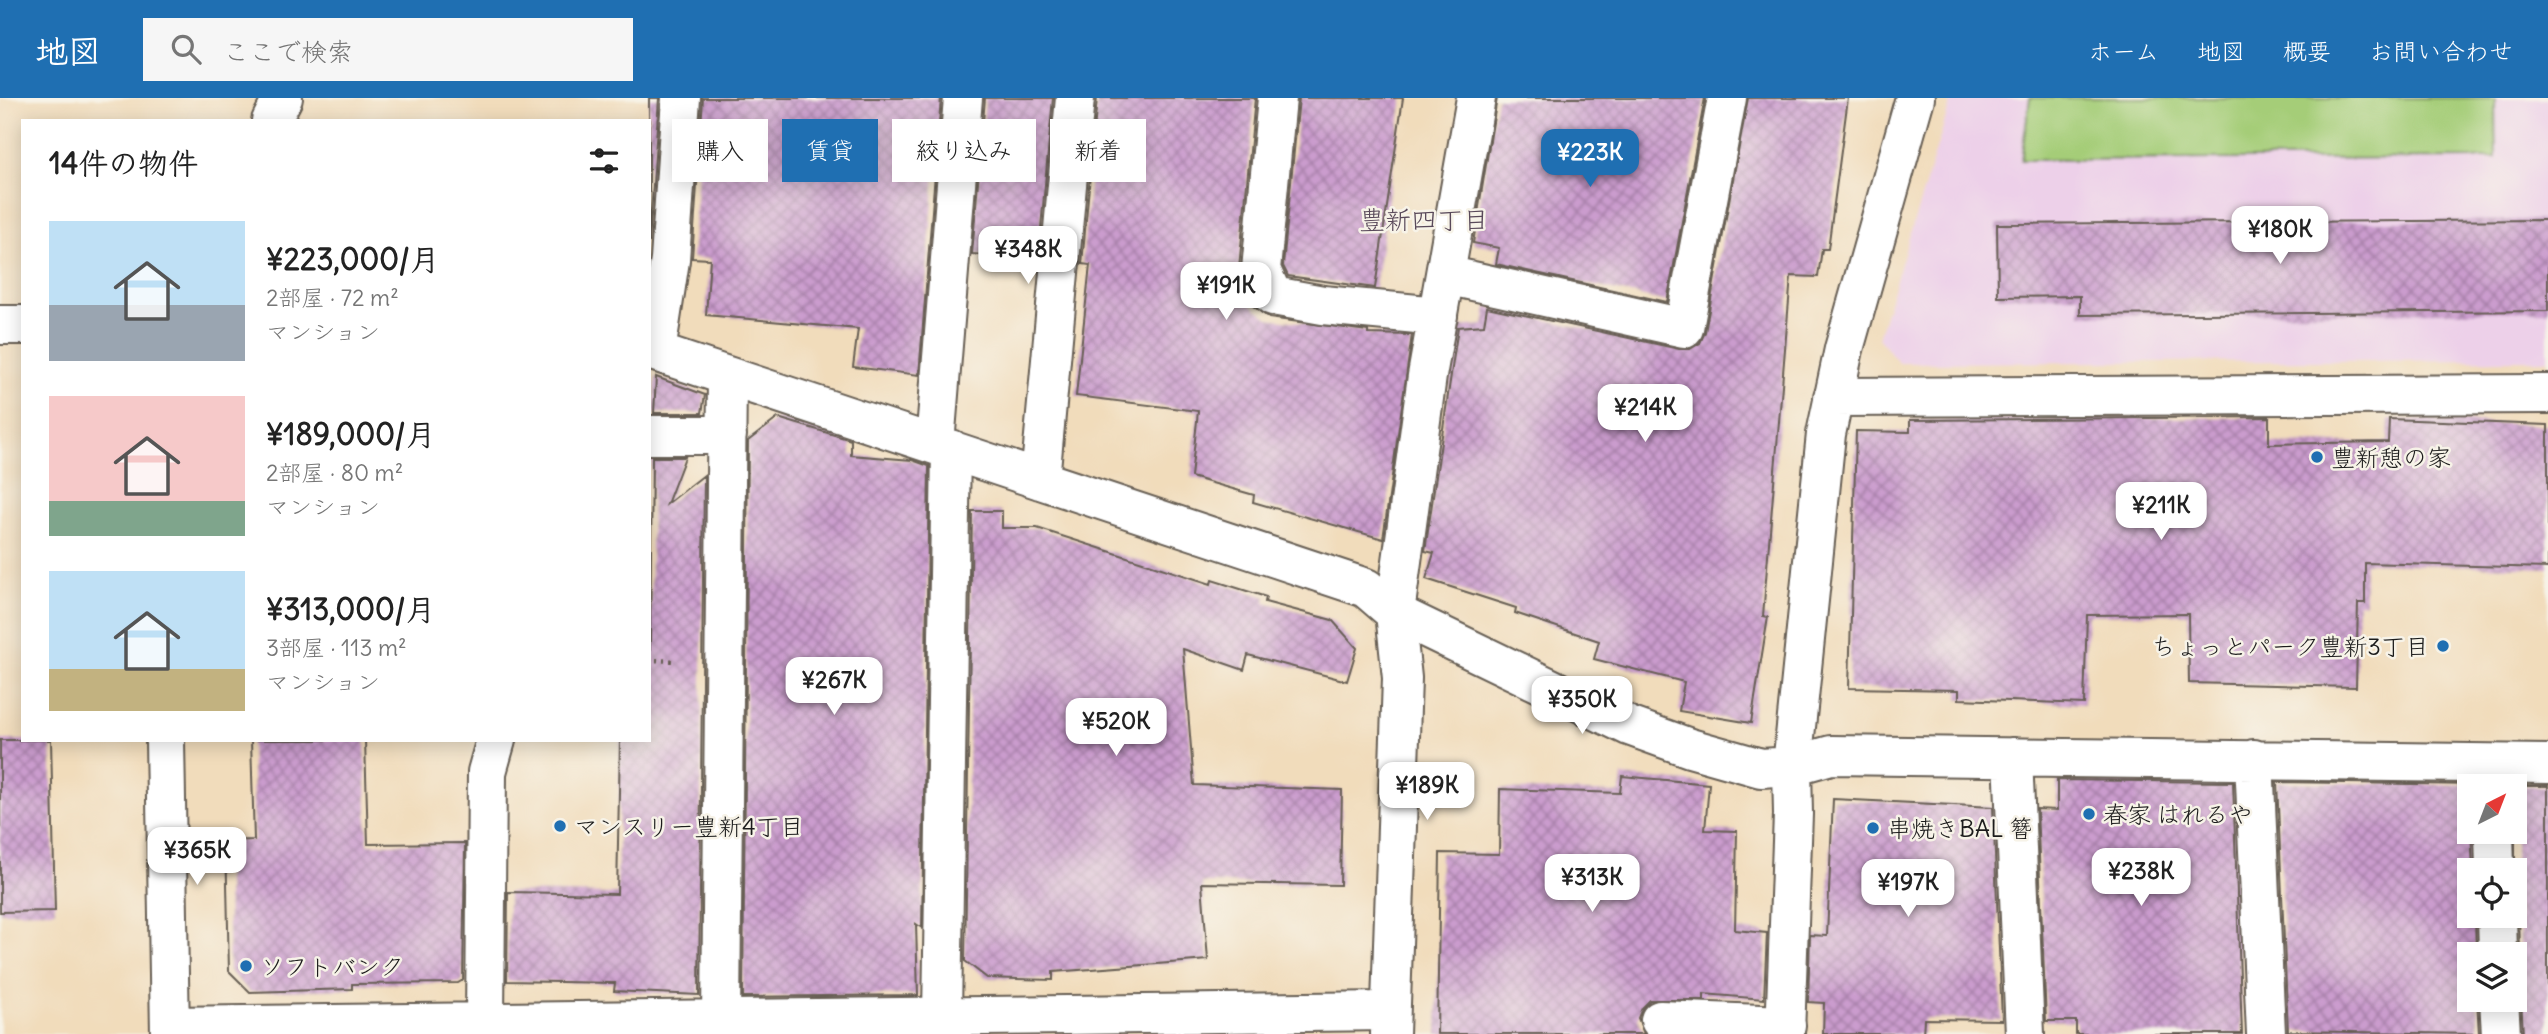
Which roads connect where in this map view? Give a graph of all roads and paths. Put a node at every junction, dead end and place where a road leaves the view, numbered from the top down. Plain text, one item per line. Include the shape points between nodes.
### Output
1 (283, 98) edge
2 (681, 98) edge
3 (964, 98) edge
4 (1075, 98) edge
5 (1277, 98) edge
6 (1476, 98) edge
7 (1727, 98) edge
8 (1915, 98) edge
9 (272, 119) edge
10 (1446, 275) junction
11 (1438, 316) junction
12 (0, 325) edge
13 (21, 326) edge
14 (652, 351) edge
15 (727, 376) junction
16 (2548, 394) edge
17 (1833, 397) junction
18 (651, 435) edge
19 (727, 435) junction
20 (943, 447) junction
21 (1040, 480) junction
22 (1395, 613) junction
23 (165, 742) edge
24 (495, 742) edge
25 (2013, 757) junction
26 (2254, 759) junction
27 (2548, 764) edge
28 (1792, 766) junction
29 (2492, 774) edge
30 (2500, 1012) edge
31 (721, 1019) junction
32 (1660, 1020) dead end
33 (485, 1022) junction
34 (1390, 1023) edge
35 (944, 1025) edge
36 (549, 1028) edge
37 (170, 1030) edge
38 (1785, 1030) edge
39 (2025, 1034) edge
40 (2266, 1034) edge
41 (2501, 1034) edge

1 - 9 street
2 - 14 street via 670,260
3 - 20 street
4 - 21 street
5 - 11 street via 1261,270 1273,296
6 - 10 street
7 - 10 street via 1684,328
8 - 17 street
10 - 11 street
11 - 22 street
12 - 13 street
14 - 15 street
15 - 19 street
15 - 20 street
16 - 17 street
17 - 28 street
18 - 19 street
19 - 31 street
20 - 21 street
20 - 35 street
21 - 22 street via 1366,588
22 - 28 street via 1629,726 1761,768
22 - 34 street via 1402,678
23 - 37 street
24 - 33 street via 487,772
25 - 26 street
25 - 28 street via 1831,755
25 - 39 street
26 - 29 street
26 - 40 street
27 - 29 street
28 - 38 street
30 - 41 street
31 - 35 street
31 - 36 street
32 - 38 street
33 - 36 street
33 - 37 street
34 - 35 street

